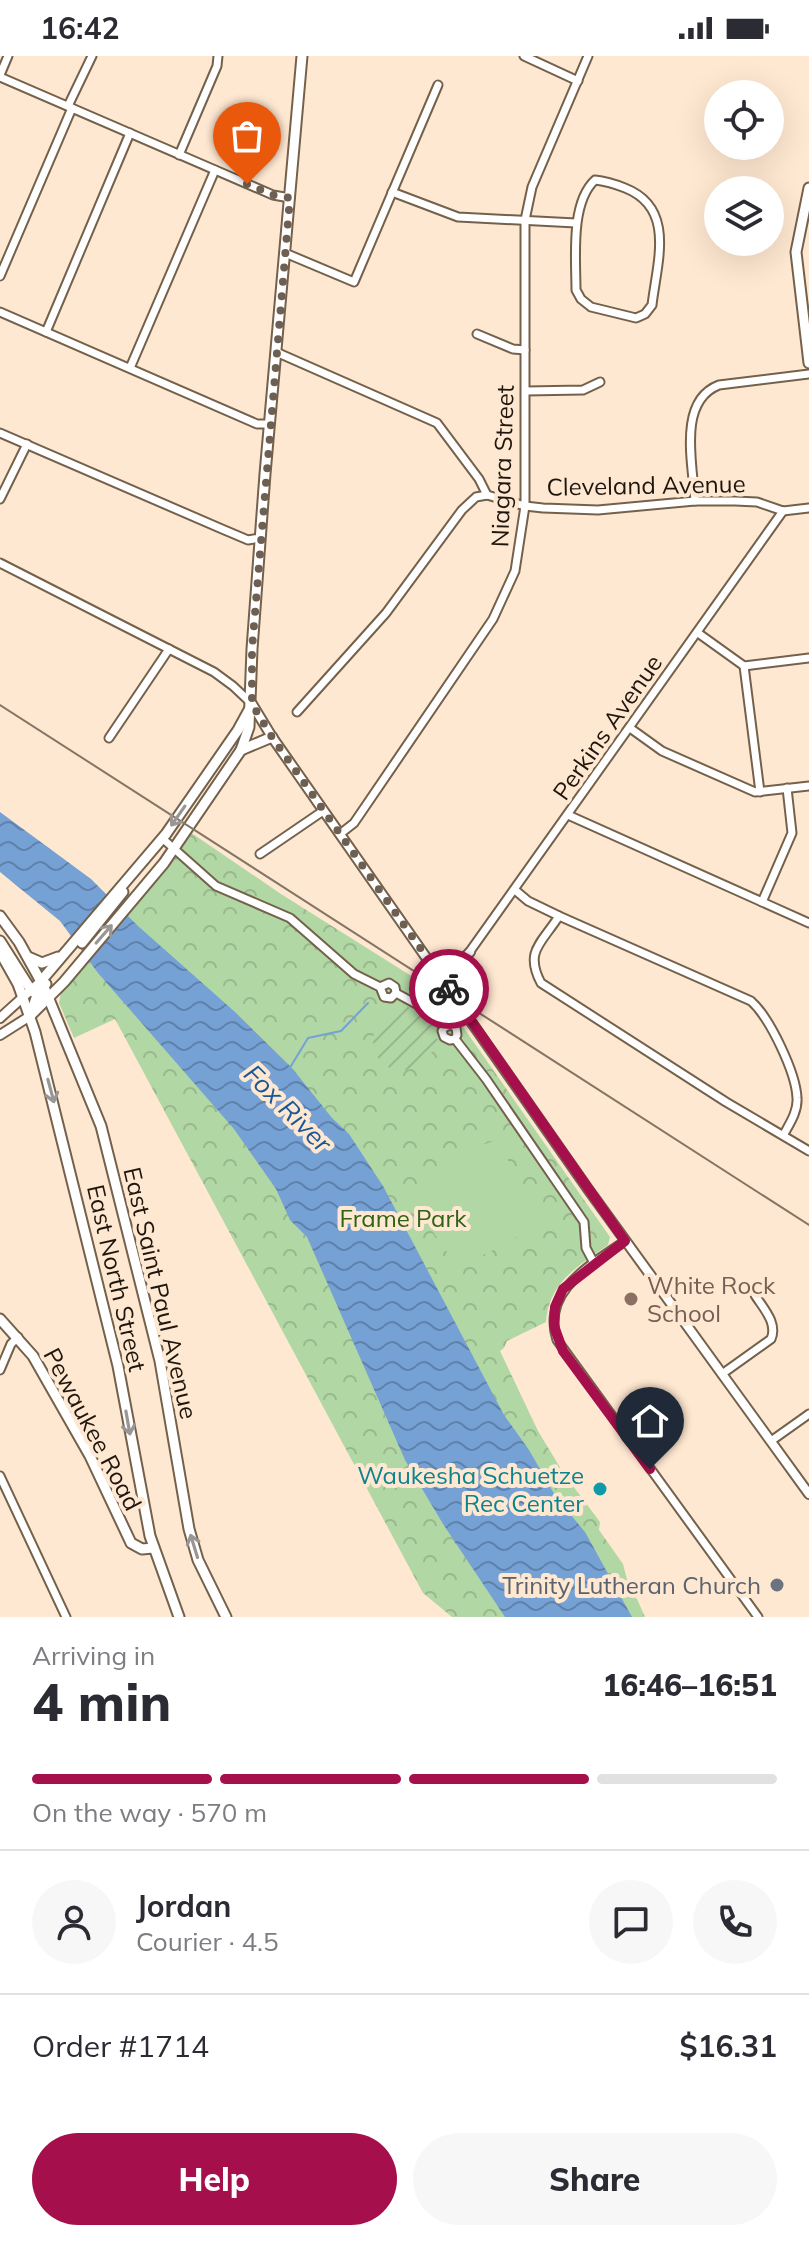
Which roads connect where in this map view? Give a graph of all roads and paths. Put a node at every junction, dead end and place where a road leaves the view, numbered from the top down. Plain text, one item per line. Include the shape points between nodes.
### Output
1 (8, 56) edge
2 (92, 56) edge
3 (218, 56) edge
4 (302, 56) edge
5 (524, 56) edge
6 (588, 56) edge
7 (0, 76) edge
8 (578, 81) junction
9 (438, 85) dead end
10 (70, 107) junction
11 (130, 133) junction
12 (179, 155) junction
13 (215, 170) junction
14 (809, 188) edge
15 (392, 192) junction
16 (290, 198) junction
17 (525, 220) junction
18 (576, 223) junction
19 (285, 253) junction
20 (0, 276) edge
21 (0, 312) edge
22 (46, 332) junction
23 (477, 334) dead end
24 (525, 350) junction
25 (276, 352) junction
26 (809, 363) edge
27 (130, 368) junction
28 (809, 374) edge
29 (600, 382) dead end
30 (526, 391) junction
31 (269, 424) junction
32 (0, 433) edge
33 (27, 444) junction
34 (487, 495) junction
35 (0, 499) edge
36 (695, 501) junction
37 (525, 506) junction
38 (809, 508) edge
39 (783, 511) junction
40 (260, 538) junction
41 (0, 563) edge
42 (698, 633) junction
43 (169, 649) junction
44 (809, 658) edge
45 (744, 666) junction
46 (252, 704) junction
47 (297, 712) dead end
48 (630, 728) junction
49 (272, 737) junction
50 (109, 738) dead end
51 (241, 750) junction
52 (202, 782) junction
53 (809, 786) edge
54 (787, 788) junction
55 (214, 791) junction
56 (760, 792) junction
57 (323, 811) junction
58 (568, 815) junction
59 (340, 834) junction
60 (162, 838) junction
61 (175, 847) junction
62 (260, 854) dead end
63 (515, 890) junction
64 (119, 902) junction
65 (762, 902) junction
66 (0, 916) edge
67 (559, 916) junction
68 (809, 923) edge
69 (0, 941) edge
70 (0, 952) edge
71 (470, 952) junction
72 (74, 955) junction
73 (27, 956) junction
74 (428, 960) junction
75 (446, 985) junction
76 (38, 988) junction
77 (24, 999) junction
78 (48, 999) junction
79 (30, 1016) junction
80 (0, 1018) edge
81 (0, 1035) edge
82 (784, 1134) junction
83 (809, 1151) edge
84 (625, 1241) junction
85 (594, 1263) junction
86 (755, 1295) dead end
87 (0, 1319) edge
88 (18, 1336) junction
89 (0, 1370) edge
90 (722, 1374) junction
91 (809, 1414) edge
92 (771, 1441) junction
93 (0, 1476) edge
94 (809, 1494) edge
95 (153, 1548) junction
96 (66, 1617) edge
97 (179, 1617) edge
98 (226, 1617) edge
99 (758, 1617) edge

1 - 7 street
2 - 10 street
3 - 12 street
4 - 16 main road
5 - 8 street
6 - 8 street, Niagara Street
7 - 10 street
8 - 17 street, Niagara Street via 532,187
9 - 15 street
10 - 11 street
10 - 20 street
11 - 12 street
11 - 22 street
12 - 13 street
13 - 16 street
13 - 27 street
14 - 26 main road via 796,252
15 - 17 street via 458,217
15 - 19 street via 354,282
16 - 19 main road
17 - 18 street
17 - 24 street, Niagara Street
18 - 18 street via 576,290 581,299 591,307 636,318 645,314 652,305 661,226 648,201 595,180
19 - 25 main road
21 - 22 street
22 - 27 street
23 - 24 street
24 - 30 street, Niagara Street
25 - 31 main road
25 - 34 street via 437,423
27 - 31 street via 257,424
28 - 36 street via 707,389 692,422
29 - 30 street via 583,390
30 - 37 street, Niagara Street
31 - 40 main road
32 - 33 street
33 - 35 street
33 - 40 street via 248,540
34 - 37 street, Cleveland Avenue
34 - 47 street via 462,510 386,613
36 - 37 street, Cleveland Avenue via 598,510
36 - 39 street, Cleveland Avenue via 757,502
37 - 59 street, Niagara Street via 517,563 503,602 354,823
38 - 39 street
39 - 42 street, Perkins Avenue
40 - 46 main road
41 - 43 street
42 - 45 street
42 - 48 street, Perkins Avenue
43 - 46 street via 214,672
43 - 50 street
44 - 45 street
45 - 56 street
46 - 49 street
46 - 51 main road
46 - 52 main road
48 - 56 street via 662,751
48 - 58 street, Perkins Avenue
49 - 51 main road
49 - 57 street
51 - 55 main road
52 - 55 main road
52 -> 60 main road
53 - 54 street
54 - 56 street
54 - 65 street via 792,833
55 - 61 main road
57 - 59 street
57 - 62 street
58 - 63 street, Perkins Avenue
58 - 65 street
59 - 74 street
60 - 61 street
60 - 64 main road
61 - 64 main road
61 - 85 street via 216,886 290,918 354,974 380,987 384,997 396,993 445,1027 456,1028 455,1039 584,1222 586,1248
63 - 67 street
63 - 71 street, Perkins Avenue
64 - 72 main road
64 - 72 main road
65 - 68 street
66 - 73 main road
67 - 82 street via 736,993 762,1011 794,1080 797,1101
67 - 82 street via 532,956 541,983
69 - 76 main road
70 - 77 main road, East North Street
71 - 74 street via 452,968
71 - 75 street, Perkins Avenue
72 - 73 main road via 42,963
72 - 76 main road
72 - 78 main road
73 - 76 main road
74 - 75 street
75 - 84 street
76 - 77 street
76 - 78 main road
76 - 79 main road
77 - 79 main road, East North Street
77 - 80 street
78 - 79 main road
98 -> 78 main road, East Saint Paul Avenue via 191,1539 160,1361 101,1126
79 - 81 street
79 -> 95 main road, East North Street via 118,1366
82 - 83 street
84 - 85 street
84 - 90 street
85 - 99 street via 560,1296 554,1318 557,1340
86 - 90 street via 770,1319 771,1339
87 - 88 main road, Pewaukee Road
88 - 89 street
88 - 95 main road, Pewaukee Road via 79,1437 131,1543
90 - 92 street
91 - 92 street
92 - 94 street
93 - 96 street
95 - 97 main road, East North Street

